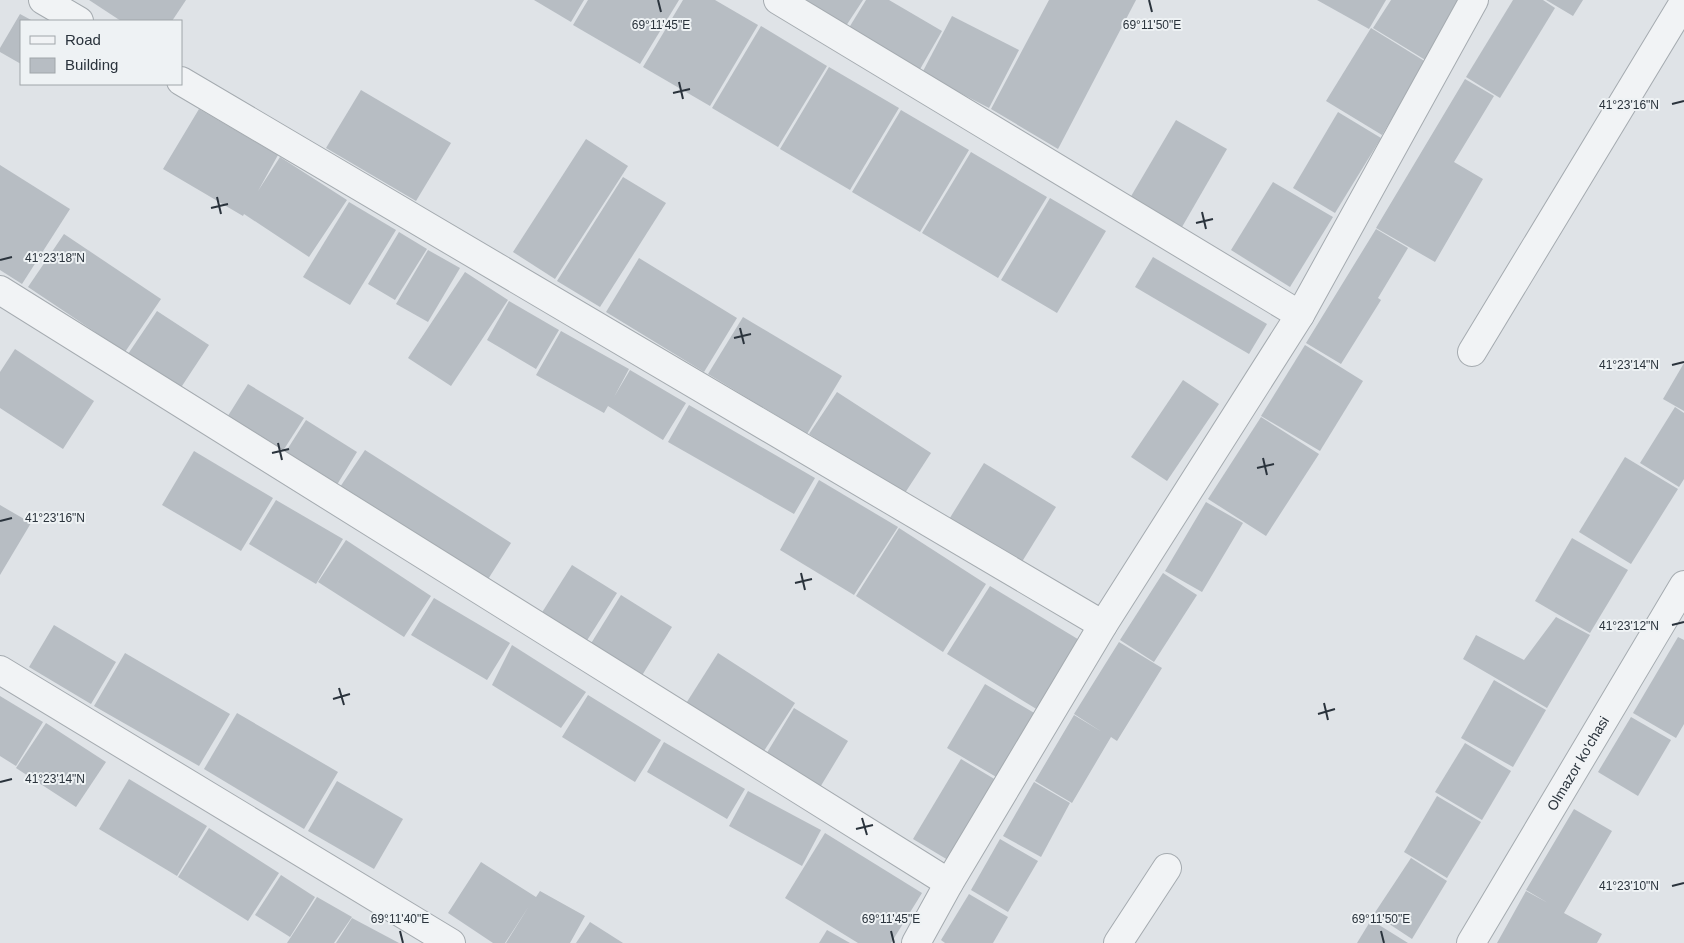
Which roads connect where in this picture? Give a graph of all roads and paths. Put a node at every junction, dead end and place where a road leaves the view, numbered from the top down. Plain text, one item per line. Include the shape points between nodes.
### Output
1 (43, 0) edge
2 (778, 0) edge
3 (1474, 0) edge
4 (1684, 2) edge
5 (77, 20) edge
6 (182, 82) edge
7 (0, 290) edge
8 (1300, 315) junction
9 (1472, 352) dead end
10 (1684, 585) edge
11 (1103, 624) junction
12 (0, 670) edge
13 (1167, 868) dead end
14 (949, 883) junction
15 (451, 943) edge
16 (916, 943) edge
17 (1118, 943) edge
18 (1472, 943) edge

1 - 5 street
2 - 8 street
3 - 8 street
4 - 9 street
6 - 11 street
7 - 14 street
8 - 11 street
10 - 18 street, Olmazor ko'chasi
11 - 14 street
12 - 15 street
13 - 17 street
14 - 16 street

